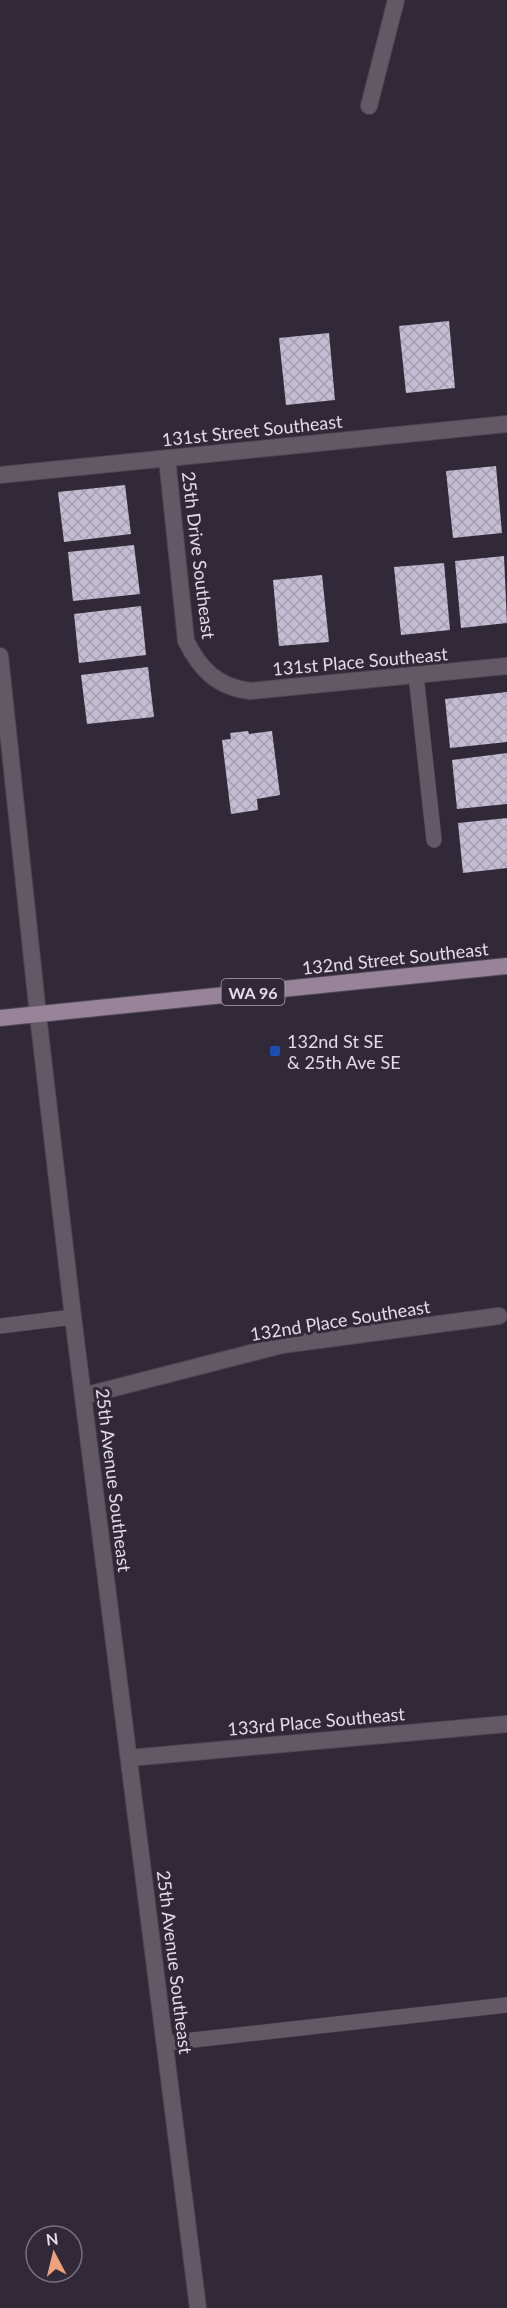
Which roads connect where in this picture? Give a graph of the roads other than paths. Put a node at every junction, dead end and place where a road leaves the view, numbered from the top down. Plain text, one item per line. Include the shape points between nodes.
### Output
1 (396, 0) edge
2 (369, 106) dead end
3 (507, 424) edge
4 (167, 459) junction
5 (0, 475) edge
6 (0, 656) edge
7 (507, 666) edge
8 (416, 675) junction
9 (218, 682) joint
10 (4, 729) edge
11 (434, 840) dead end
12 (507, 966) edge
13 (38, 1015) junction
14 (0, 1018) edge
15 (499, 1316) dead end
16 (73, 1317) junction
17 (0, 1326) edge
18 (83, 1396) junction
19 (507, 1724) edge
20 (129, 1758) junction
21 (507, 2005) edge
22 (166, 2043) junction
23 (198, 2308) edge

1 - 2 street
3 - 4 street, 131st Street Southeast
4 - 5 street, 131st Street Southeast
4 - 9 street, 25th Drive Southeast via 186,641 198,664
6 - 10 street, 25th Avenue Southeast
7 - 8 street, 131st Place Southeast
8 - 9 street, 131st Place Southeast via 250,691
8 - 11 lane
10 - 13 street, 25th Avenue Southeast
12 - 13 main road, 132nd Street Southeast / WA 96
13 - 14 main road, 132nd Street Southeast / WA 96
13 - 16 street, 25th Avenue Southeast
15 - 18 street, 132nd Place Southeast via 282,1345
16 - 17 lane
16 - 18 street, 25th Avenue Southeast
18 - 20 street, 25th Avenue Southeast
19 - 20 street, 133rd Place Southeast
20 - 22 street, 25th Avenue Southeast
21 - 22 lane
22 - 23 street, 25th Avenue Southeast

